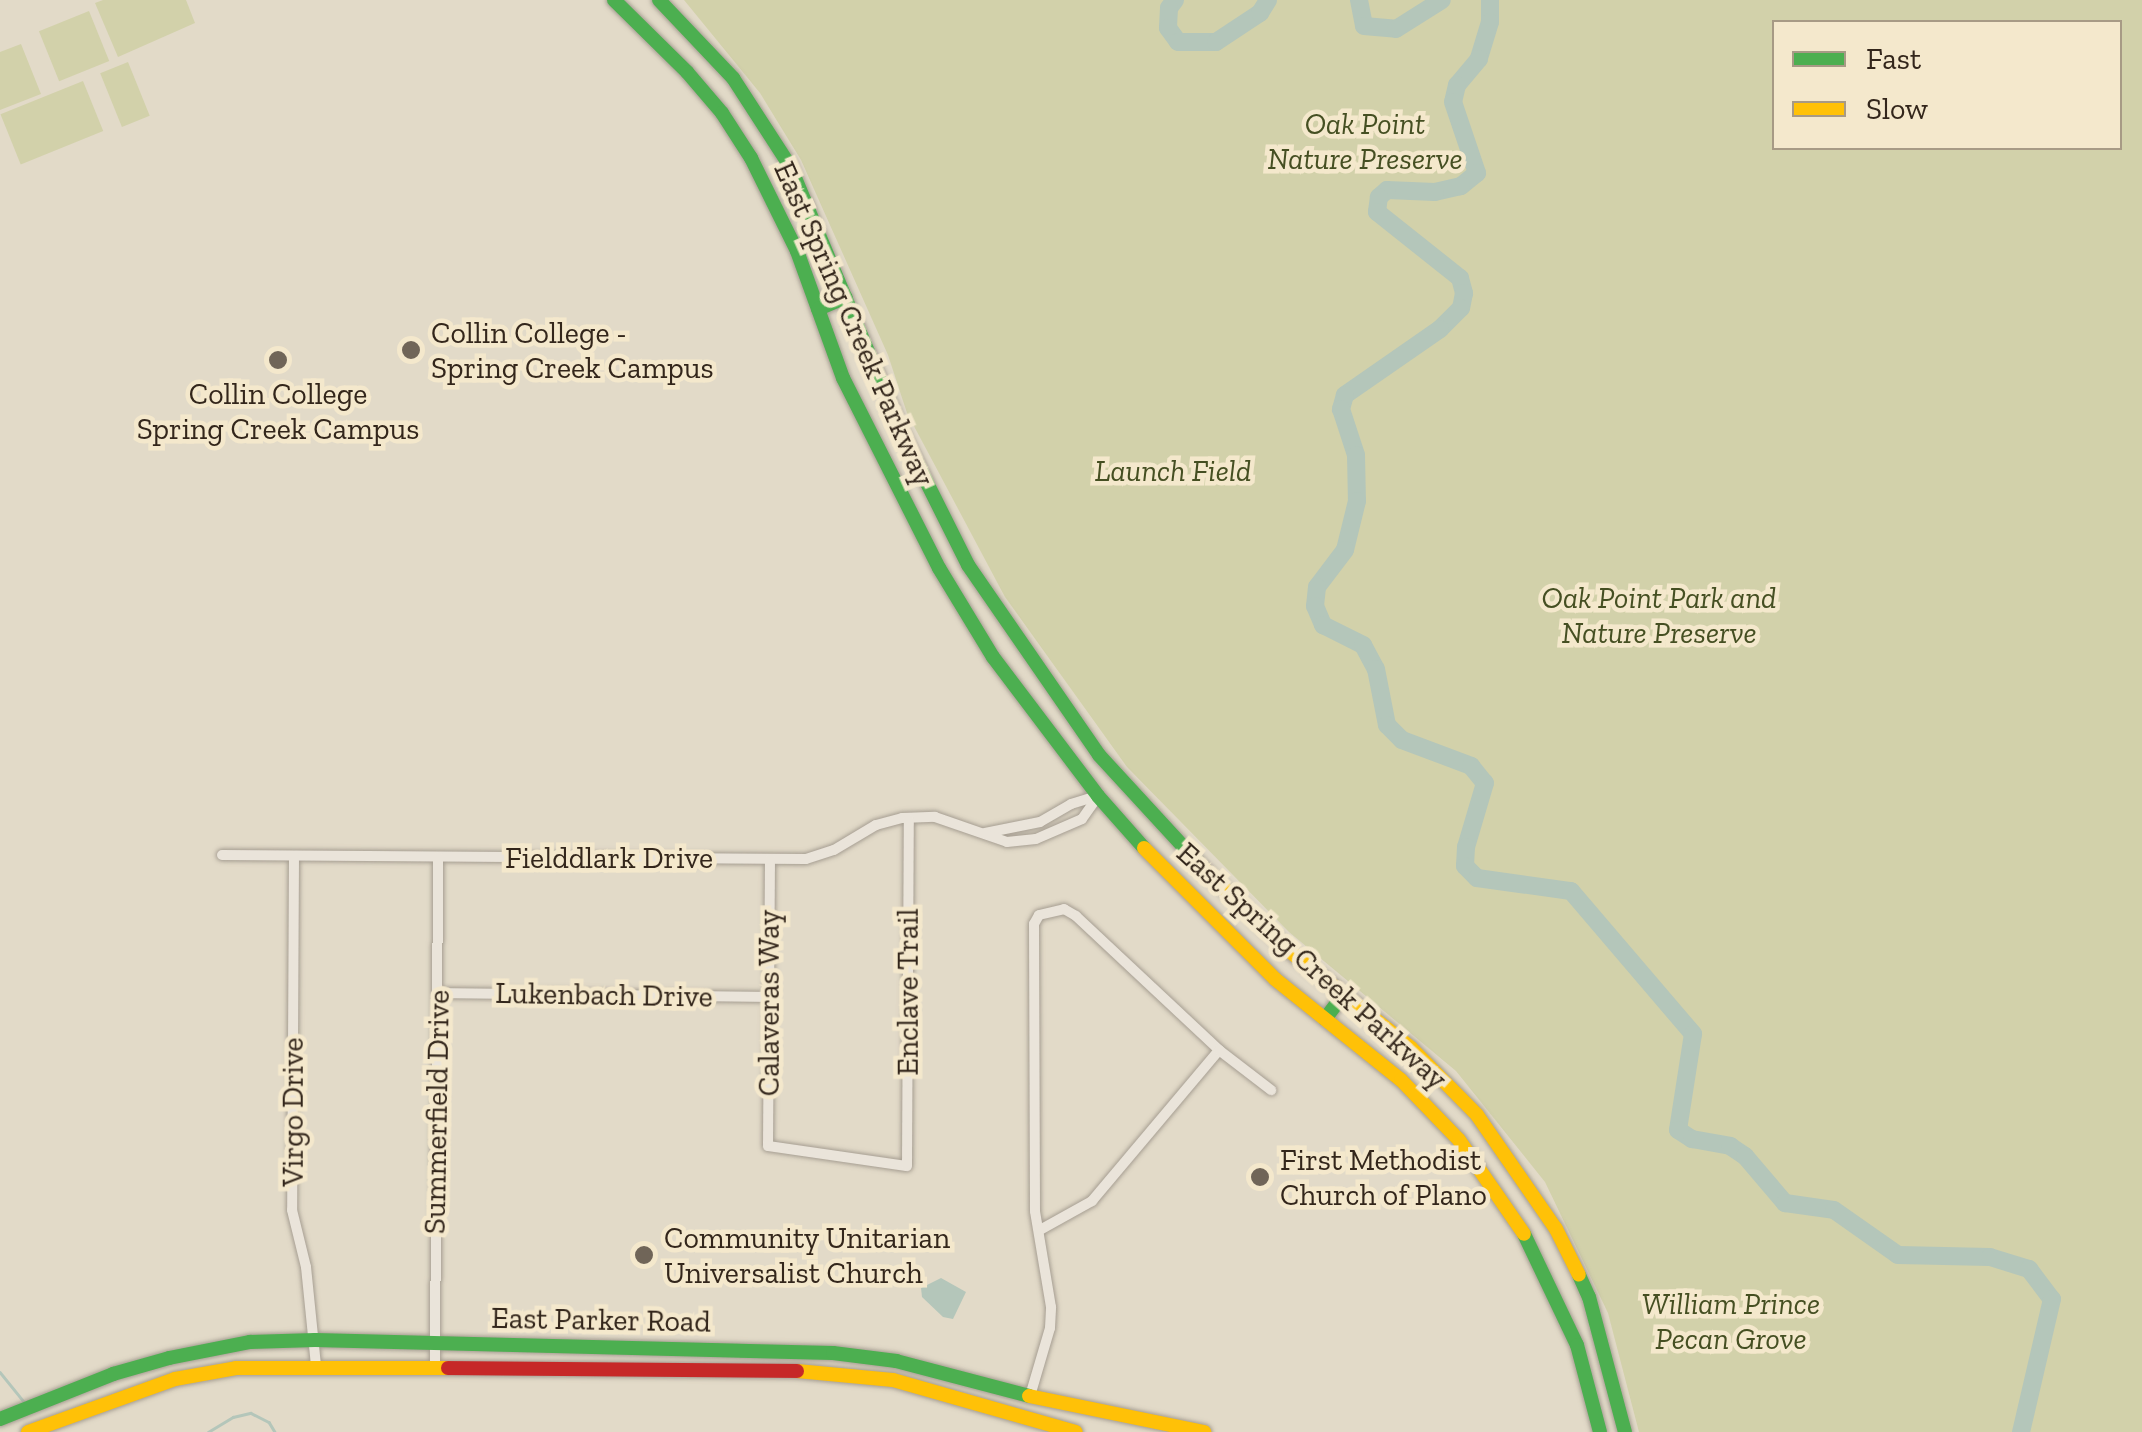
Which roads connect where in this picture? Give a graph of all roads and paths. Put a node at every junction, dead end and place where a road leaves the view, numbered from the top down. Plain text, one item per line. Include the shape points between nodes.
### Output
1 (614, 0) edge
2 (659, 0) edge
3 (846, 298) junction
4 (818, 309) junction
5 (1119, 778) junction
6 (1098, 796) junction
7 (909, 818) junction
8 (984, 833) junction
9 (222, 855) dead end
10 (294, 856) junction
11 (438, 857) junction
12 (770, 859) junction
13 (438, 993) junction
14 (1343, 995) junction
15 (769, 997) junction
16 (1325, 1019) junction
17 (1219, 1050) junction
18 (1271, 1090) dead end
19 (768, 1146) joint
20 (1040, 1230) junction
21 (315, 1340) junction
22 (434, 1344) junction
23 (513, 1346) junction
24 (570, 1348) junction
25 (621, 1349) junction
26 (732, 1350) junction
27 (833, 1353) junction
28 (168, 1358) junction
29 (896, 1361) junction
30 (316, 1365) junction
31 (435, 1367) junction
32 (734, 1369) junction
33 (511, 1370) junction
34 (568, 1371) junction
35 (618, 1372) junction
36 (832, 1372) junction
37 (174, 1378) junction
38 (893, 1380) junction
39 (1030, 1396) junction
40 (1024, 1418) junction
41 (0, 1420) edge
42 (28, 1432) edge
43 (1076, 1432) edge
44 (1204, 1432) edge
45 (1600, 1432) edge
46 (1625, 1432) edge

1 - 4 main road, East Spring Creek Parkway via 722,113 797,251
2 - 3 main road, East Spring Creek Parkway via 733,78 766,126 808,202
3 - 4 main road
3 - 5 main road, East Spring Creek Parkway via 968,565
4 - 6 main road, East Spring Creek Parkway via 843,378 938,568 993,657
5 - 6 main road
5 - 14 main road, East Spring Creek Parkway via 1246,912
6 - 8 street, Fielddlark Drive via 1040,822
6 - 8 street, Fielddlark Drive via 1082,818 1036,839 1007,842
6 - 16 main road, East Spring Creek Parkway via 1197,906
7 - 8 street, Fielddlark Drive via 935,817
7 - 12 street, Fielddlark Drive via 806,859
7 - 19 street, Enclave Trail via 907,1166
9 - 10 street, Fielddlark Drive
10 - 11 street, Fielddlark Drive
10 - 21 street, Virgo Drive via 292,1210
11 - 12 street, Fielddlark Drive
11 - 13 street, Summerfield Drive
12 - 15 street, Calaveras Way
13 - 15 street, Lukenbach Drive
13 - 22 street, Summerfield Drive
14 - 16 main road
14 - 46 main road, East Spring Creek Parkway via 1432,1068 1512,1158 1589,1298
15 - 19 street, Calaveras Way
16 - 45 main road, East Spring Creek Parkway via 1401,1080 1459,1140 1506,1203 1577,1345
17 - 18 street
17 - 20 street via 1092,1201
17 - 20 street via 1076,916 1064,909 1039,915 1034,924
20 - 39 street via 1051,1317
21 - 22 main road, East Parker Road
21 - 28 main road, East Parker Road via 250,1342
21 - 30 street, Virgo Drive
22 - 23 main road, East Parker Road
22 - 31 street, Summerfield Drive
23 - 24 main road, East Parker Road
23 - 33 main road
24 - 25 main road, East Parker Road
24 - 34 main road
25 - 26 main road, East Parker Road
25 - 35 main road
26 - 27 main road, East Parker Road
26 - 32 main road
27 - 29 main road, East Parker Road
27 - 36 main road
28 - 37 main road
28 - 41 main road, East Parker Road
29 - 38 main road
29 - 39 main road, East Parker Road
30 - 31 main road, East Parker Road
30 - 37 main road, East Parker Road
31 - 33 main road, East Parker Road
32 - 35 main road, East Parker Road
32 - 36 main road, East Parker Road
33 - 34 main road, East Parker Road
34 - 35 main road, East Parker Road
36 - 38 main road, East Parker Road
37 - 42 main road, East Parker Road
38 - 40 main road, East Parker Road
39 - 40 main road
39 - 44 main road, East Parker Road
40 - 43 main road, East Parker Road

